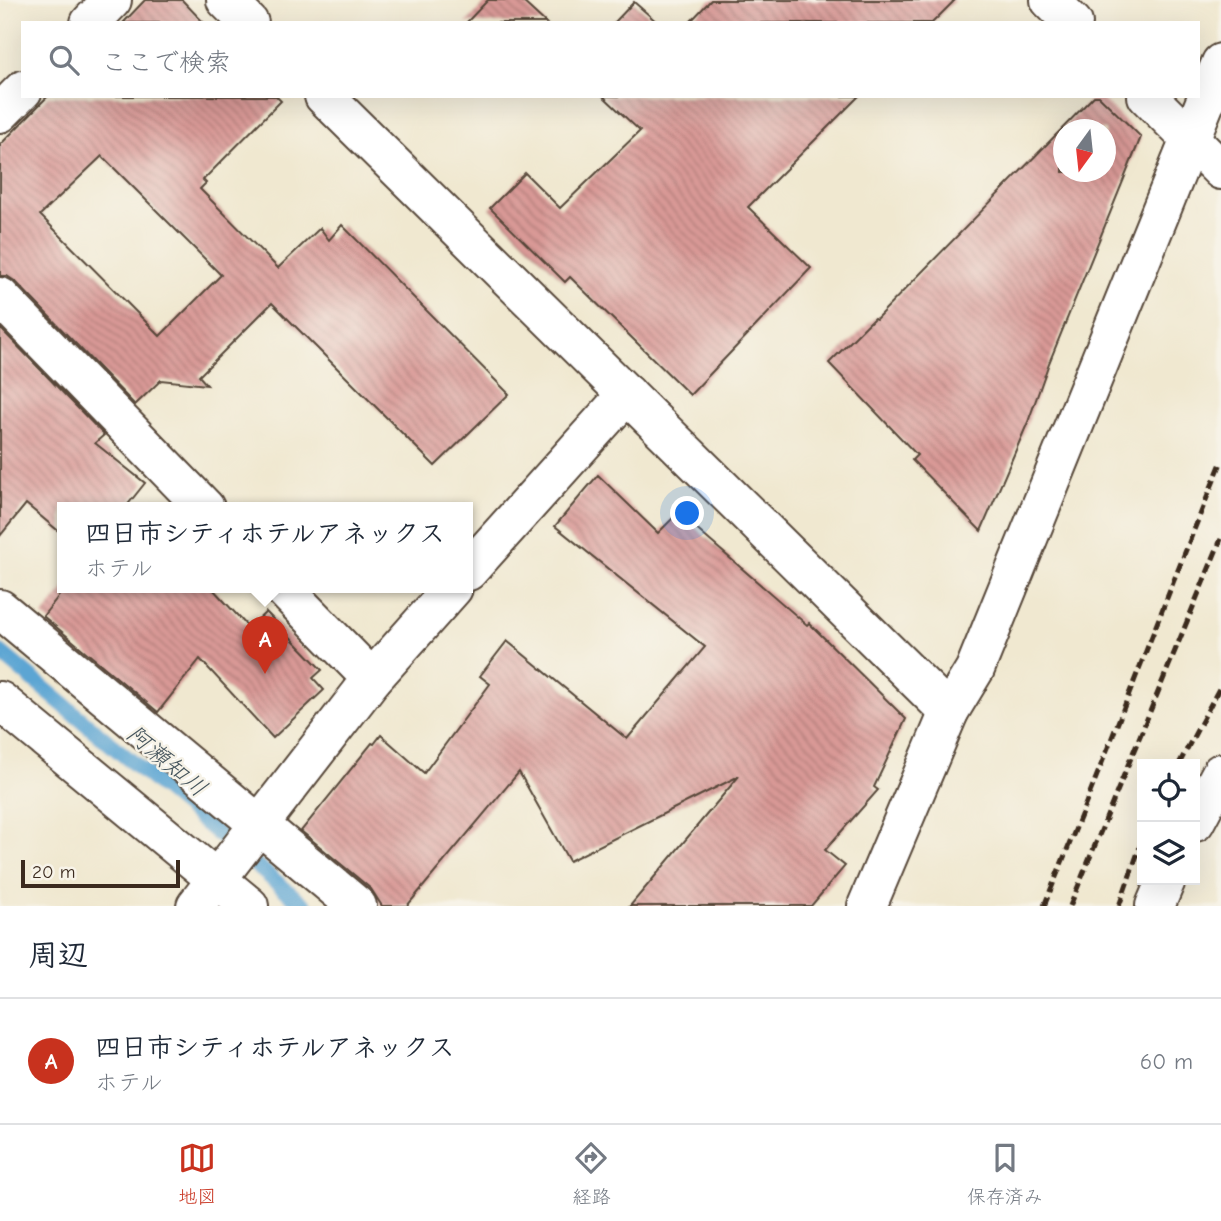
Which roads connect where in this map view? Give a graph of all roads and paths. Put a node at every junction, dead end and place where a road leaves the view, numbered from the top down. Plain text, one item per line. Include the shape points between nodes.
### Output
1 (112, 0) edge
2 (226, 0) edge
3 (1050, 0) edge
4 (92, 21) edge
5 (247, 21) edge
6 (1071, 21) edge
7 (1221, 62) edge
8 (21, 92) edge
9 (326, 98) edge
10 (1149, 98) edge
11 (0, 113) edge
12 (1189, 138) junction
13 (1221, 170) edge
14 (0, 298) edge
15 (627, 394) junction
16 (199, 502) edge
17 (473, 565) edge
18 (288, 593) edge
19 (449, 593) edge
20 (0, 609) edge
21 (372, 679) junction
22 (0, 701) edge
23 (949, 712) junction
24 (1221, 773) edge
25 (1200, 813) edge
26 (230, 864) edge
27 (1164, 885) edge
28 (249, 906) edge
29 (357, 906) edge
30 (867, 906) edge
31 (1155, 906) edge

1 - 4 street
2 - 5 street
3 - 6 street
7 - 12 street
8 - 11 street
9 - 15 street
10 - 12 street
12 - 13 street
12 - 23 street via 975,669
14 - 16 street
15 - 17 street
15 - 23 street
18 - 21 street
19 - 21 street
20 - 26 street
21 - 26 street
22 - 26 street
23 - 30 street
24 - 25 street
26 - 28 street
26 - 29 street
27 - 31 street

